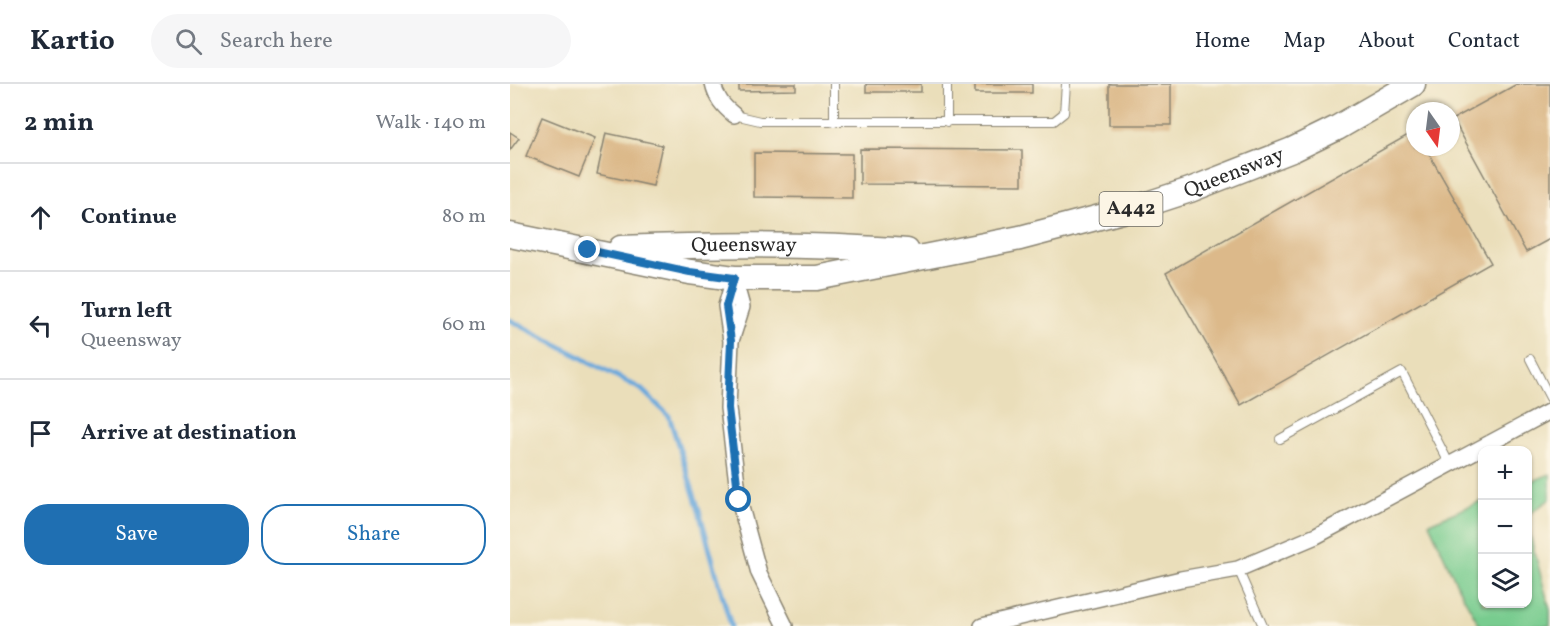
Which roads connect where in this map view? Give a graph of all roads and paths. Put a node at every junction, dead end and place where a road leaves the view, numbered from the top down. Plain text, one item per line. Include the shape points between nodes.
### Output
1 (713, 84) edge
2 (834, 84) edge
3 (947, 84) edge
4 (1066, 84) edge
5 (1413, 84) edge
6 (734, 115) joint
7 (834, 122) junction
8 (947, 122) junction
9 (510, 235) edge
10 (735, 246) junction
11 (588, 250) junction
12 (937, 253) junction
13 (734, 278) junction
14 (1530, 359) dead end
15 (1550, 398) edge
16 (1550, 411) edge
17 (1281, 439) dead end
18 (1450, 465) junction
19 (1238, 569) junction
20 (1018, 621) edge
21 (784, 626) edge
22 (982, 626) edge
23 (1263, 626) edge

1 - 6 street via 715,94
2 - 7 lane
3 - 8 lane
4 - 8 lane via 1065,113 1054,121
5 - 12 main road, Queensway / A442 via 1292,150 1190,190 1020,238
6 - 7 lane via 760,121
7 - 8 lane
9 - 11 main road, Queensway / A442
10 - 11 main road, Queensway / A442
10 - 12 main road, Queensway / A442 via 839,245
10 - 13 main road
11 - 13 main road, Queensway / A442
12 - 13 main road, Queensway / A442 via 817,278
13 - 21 street via 742,307 731,341 728,408 739,500 759,573
14 - 15 lane
16 - 18 street
17 - 18 lane via 1402,372
18 - 19 street via 1316,536
19 - 20 street via 1181,579
19 - 23 lane
20 - 22 street

